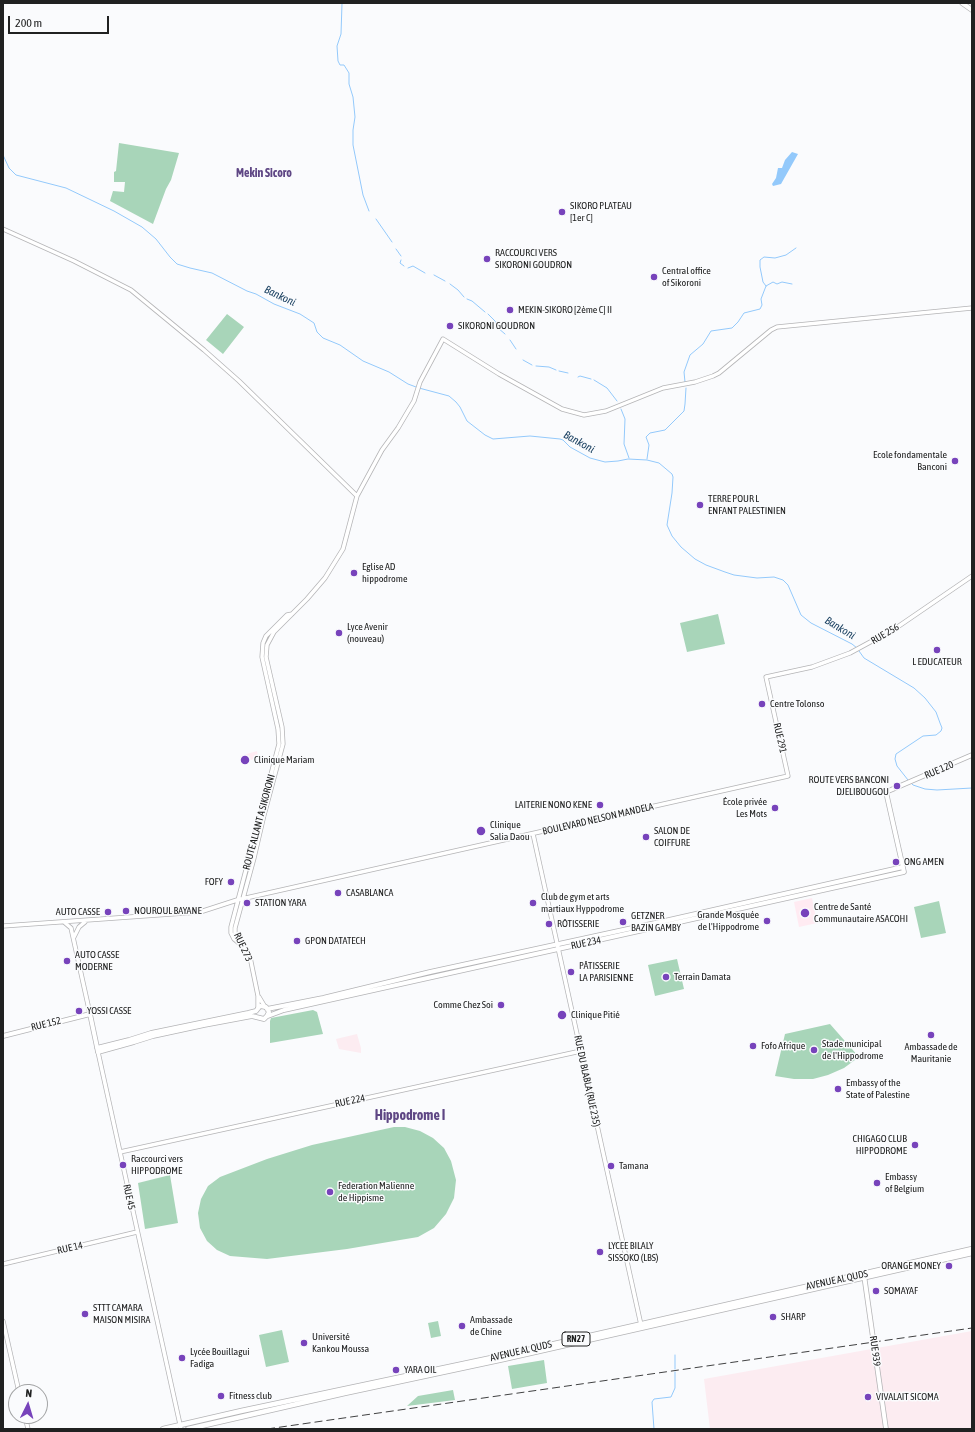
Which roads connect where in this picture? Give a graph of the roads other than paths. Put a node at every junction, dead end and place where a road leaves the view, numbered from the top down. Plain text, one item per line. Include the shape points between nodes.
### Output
1 (962, 3) edge
2 (972, 10) edge
3 (3, 229) edge
4 (972, 308) edge
5 (357, 496) junction
6 (972, 576) edge
7 (294, 614) junction
8 (766, 677) joint
9 (972, 755) edge
10 (788, 776) joint
11 (533, 834) junction
12 (903, 867) junction
13 (243, 899) junction
14 (238, 900) junction
15 (89, 921) junction
16 (64, 922) junction
17 (3, 926) edge
18 (74, 940) junction
19 (241, 945) junction
20 (558, 947) junction
21 (258, 996) junction
22 (266, 1008) junction
23 (257, 1009) junction
24 (90, 1014) junction
25 (268, 1016) junction
26 (257, 1017) junction
27 (3, 1036) edge
28 (98, 1050) junction
29 (580, 1051) junction
30 (120, 1152) junction
31 (137, 1232) junction
32 (972, 1248) edge
33 (972, 1254) edge
34 (3, 1264) edge
35 (864, 1276) junction
36 (3, 1322) edge
37 (641, 1326) junction
38 (17, 1384) edge
39 (180, 1427) edge
40 (163, 1429) edge
41 (188, 1429) edge
42 (886, 1429) edge

1 - 2 main road
3 - 5 street via 131,290 239,381
4 - 5 street via 777,327 713,376 663,388 590,414 562,409 443,340 420,382 414,401 382,450
5 - 7 street via 343,549 324,578
6 - 8 street, RUE 256 via 896,628 862,647 812,667
7 - 13 street, RUE 273 via 274,632 267,645 266,657 282,727 283,744
7 - 14 street, ROUTE ALLANT A SIKORONI via 287,615 266,636 263,643 262,657 279,744
8 - 10 street, RUE 291
9 - 12 main road, RUE 120 via 886,792
10 - 11 street, BOULEVARD NELSON MANDELA
11 - 13 street, BOULEVARD NELSON MANDELA
11 - 20 street, RUE DU BLABLA (RUE 235)
12 - 20 main road, RUE 234
12 - 20 main road, RUE 234 via 904,872
13 - 14 street, BOULEVARD NELSON MANDELA
13 - 19 street, RUE 273 via 235,928
14 - 15 street, BOULEVARD NELSON MANDELA via 200,912
14 - 19 street, ROUTE ALLANT A SIKORONI via 231,933
15 - 16 street, BOULEVARD NELSON MANDELA
15 - 18 street via 79,927
16 - 17 street, BOULEVARD NELSON MANDELA
16 - 18 street, RUE 45 via 71,928
18 - 24 street, RUE 45
19 - 21 street, RUE 273 via 250,957
20 - 22 main road, RUE 234
20 - 25 main road, RUE 234 via 284,1010
20 - 29 street, RUE DU BLABLA (RUE 235)
21 - 22 street, RUE 273
21 - 23 street, RUE 273
22 - 23 main road via 260,1006
22 - 25 main road
23 - 26 main road
23 - 28 main road via 151,1033
24 - 27 main road, RUE 152
24 - 28 main road, RUE 45
25 - 26 main road via 262,1019
26 - 28 main road via 153,1036
28 - 30 street, RUE 45
29 - 30 street, RUE 224
29 - 37 street, RUE DU BLABLA (RUE 235)
30 - 31 street, RUE 45
31 - 34 street, RUE 14
31 - 39 street, RUE 45
32 - 35 main road, AVENUE AL QUDS / RN27
33 - 35 main road, AVENUE AL QUDS / RN27
35 - 37 main road, AVENUE AL QUDS / RN27
35 - 42 main road, RUE 939
36 - 38 street
37 - 39 main road, AVENUE AL QUDS / RN27
37 - 41 main road, AVENUE AL QUDS / RN27 via 504,1360
39 - 40 main road, AVENUE AL QUDS / RN27

